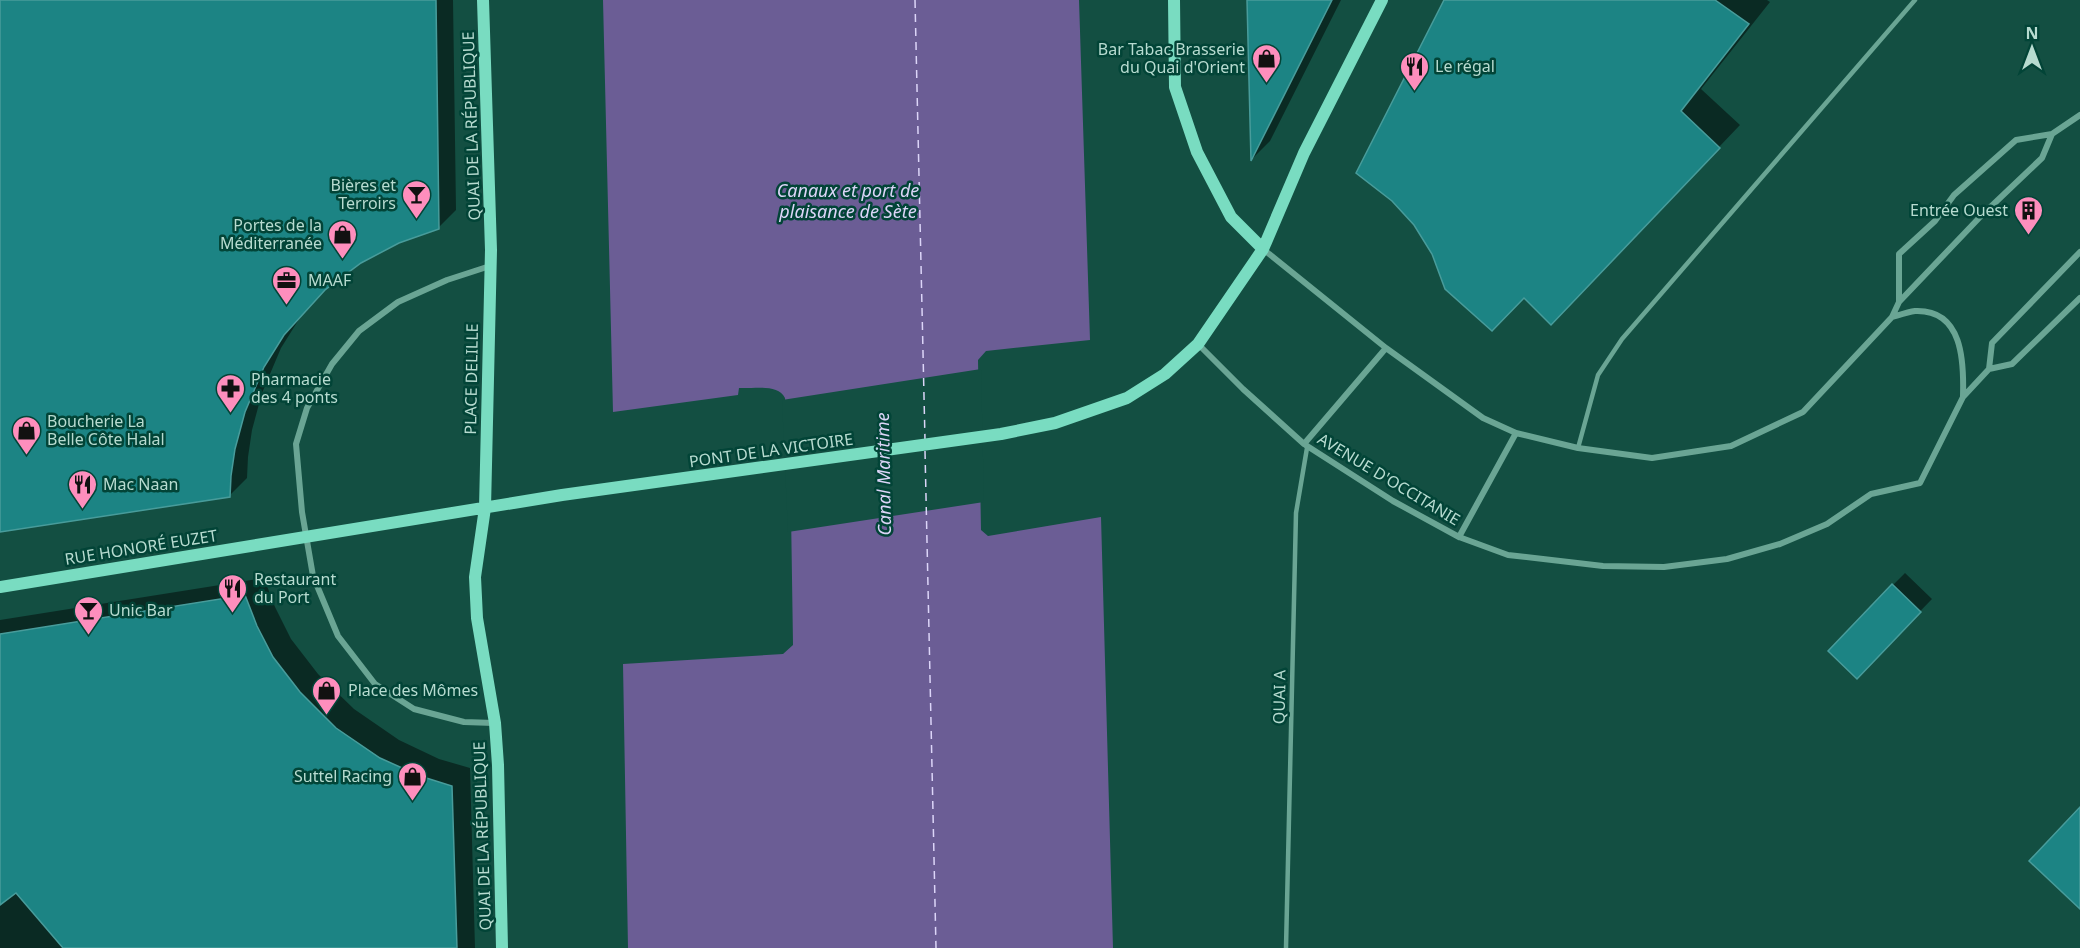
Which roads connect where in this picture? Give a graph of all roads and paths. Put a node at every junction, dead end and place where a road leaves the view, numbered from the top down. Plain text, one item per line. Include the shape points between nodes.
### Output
1 (483, 0) edge
2 (1174, 0) edge
3 (1382, 0) edge
4 (1915, 0) edge
5 (2080, 115) edge
6 (2052, 134) junction
7 (1263, 249) junction
8 (491, 250) joint
9 (2080, 252) edge
10 (490, 266) junction
11 (2080, 298) edge
12 (1899, 302) junction
13 (1892, 317) junction
14 (1198, 344) junction
15 (1386, 348) junction
16 (1989, 369) junction
17 (1964, 397) junction
18 (1516, 433) junction
19 (1306, 446) junction
20 (1578, 448) junction
21 (484, 508) junction
22 (306, 537) junction
23 (1459, 537) junction
24 (0, 587) edge
25 (495, 723) junction
26 (502, 948) edge
27 (1286, 948) edge

1 - 8 main road, QUAI DE LA RÉPUBLIQUE
2 - 7 main road via 1175,87 1197,152 1231,218
3 - 7 main road, PONT DE LA VICTOIRE via 1304,153
4 - 20 lane via 1622,339 1598,375
5 - 6 street
6 - 12 street via 2042,158
6 - 12 street via 2016,140 1954,195 1935,221 1899,254
7 - 14 main road, PONT DE LA VICTOIRE
7 - 15 street
8 - 10 main road, PLACE DELILLE
9 - 16 street via 1992,343
10 - 21 main road, PLACE DELILLE
10 - 22 street via 398,302 359,330 332,364 307,408 296,444
11 - 16 street, AVENUE D'OCCITANIE via 2012,364
12 - 13 street
13 - 17 street, AVENUE D'OCCITANIE via 1916,311 1939,316 1952,329 1962,350
13 - 20 street via 1803,412 1731,446 1652,458
14 - 19 street, AVENUE D'OCCITANIE
14 - 21 main road, PONT DE LA VICTOIRE via 1165,374 1127,398 1055,423
15 - 18 street via 1483,418
15 - 19 street
16 - 17 street, AVENUE D'OCCITANIE
17 - 23 street, AVENUE D'OCCITANIE via 1920,483 1871,494 1827,524 1780,544 1727,559 1664,567 1603,566 1509,555
18 - 20 street
18 - 23 street
19 - 23 street, AVENUE D'OCCITANIE
19 - 27 lane, QUAI A via 1296,513
21 - 22 main road
21 - 25 main road, PLACE DELILLE via 475,577 477,618
22 - 24 main road, RUE HONORÉ EUZET
22 - 25 street via 313,576 338,636 375,684 414,709 464,722
25 - 26 main road, QUAI DE LA RÉPUBLIQUE

